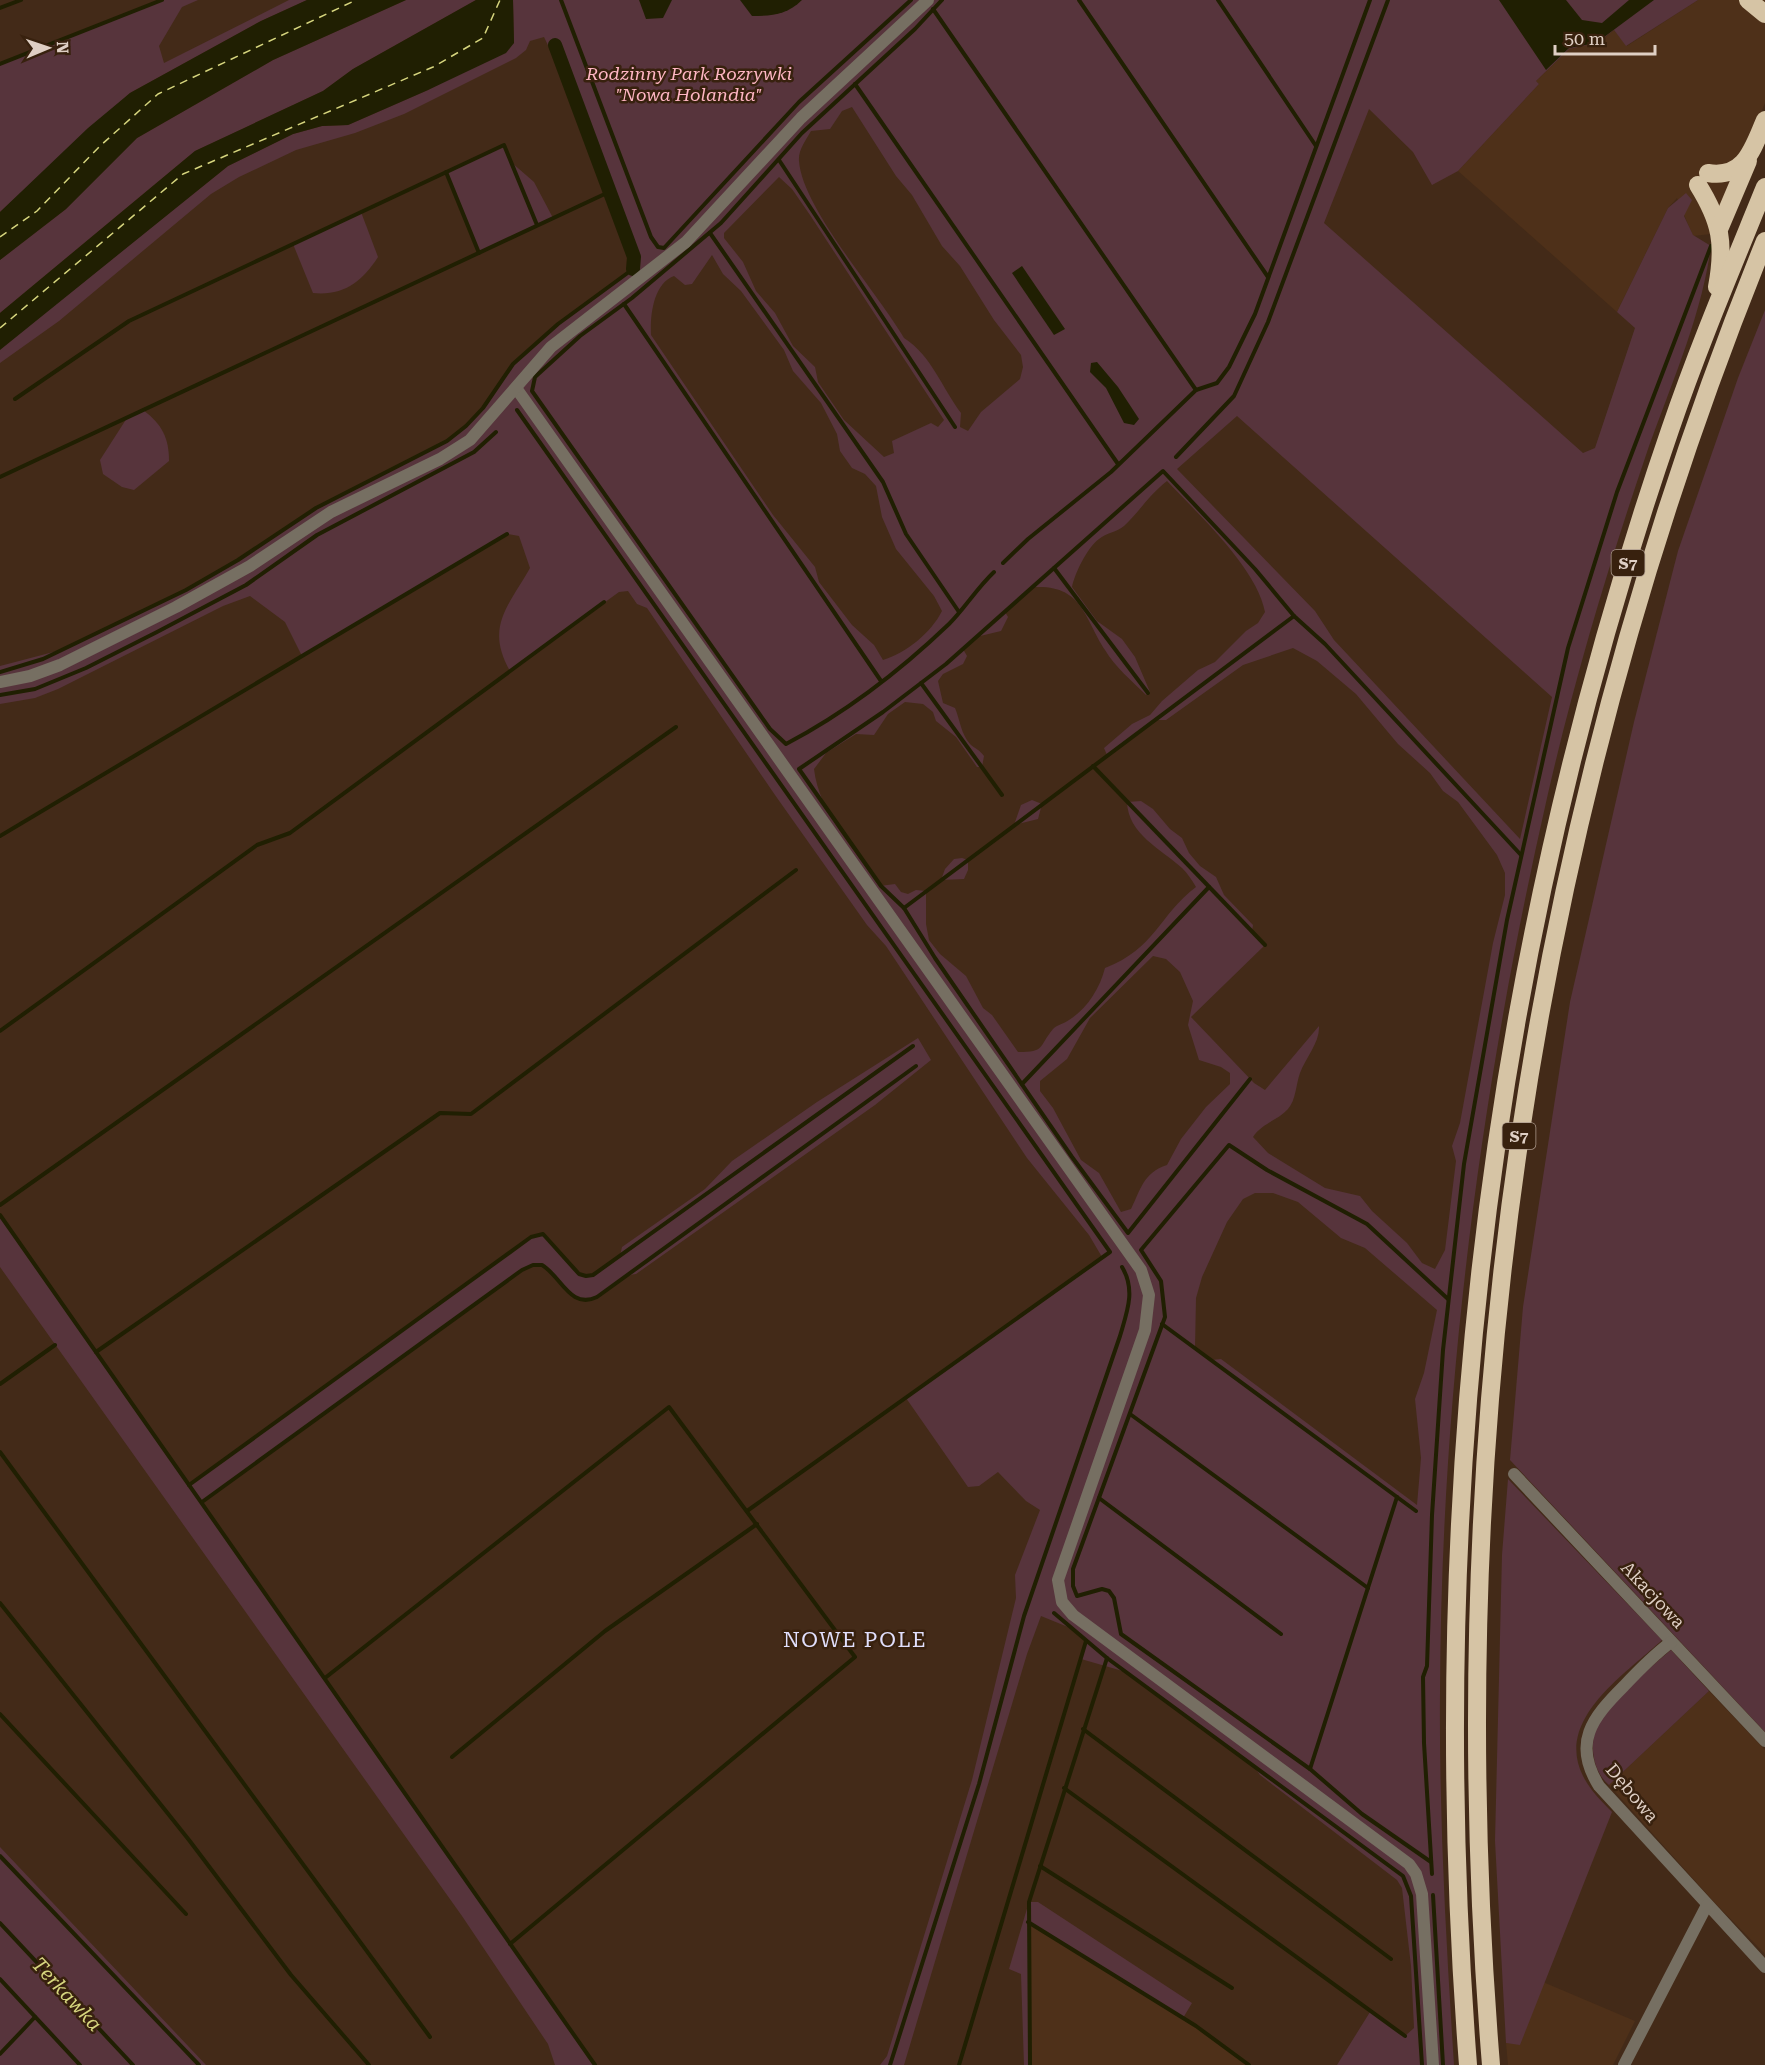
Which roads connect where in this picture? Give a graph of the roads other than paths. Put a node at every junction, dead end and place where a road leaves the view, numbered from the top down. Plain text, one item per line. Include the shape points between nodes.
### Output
1 (928, 0) edge
2 (1748, 0) edge
3 (1765, 14) edge
4 (1765, 120) edge
5 (1749, 159) junction
6 (1765, 187) edge
7 (1720, 227) junction
8 (1765, 241) edge
9 (1709, 324) junction
10 (516, 388) junction
11 (0, 682) edge
12 (1514, 1474) dead end
13 (1671, 1641) junction
14 (1765, 1741) edge
15 (1707, 1905) junction
16 (1765, 1967) edge
17 (1433, 2065) edge
18 (1468, 2065) edge
19 (1491, 2065) edge
20 (1624, 2065) edge

1 - 10 street via 807,111 686,242 551,347
2 - 3 highway
4 - 5 highway
5 - 7 highway
5 - 7 highway via 1731,172 1703,179
6 - 9 highway, S7
7 - 9 highway via 1721,255
8 - 19 highway, S7 via 1683,458 1622,657 1583,805 1556,932 1514,1171 1493,1350 1477,1612 1477,1830
9 - 18 highway, S7 via 1638,529 1564,795 1522,985 1490,1182 1471,1340 1455,1611 1454,1804
10 - 11 street via 477,435 440,459 332,513 250,566 166,613 47,671
10 - 17 street via 1141,1270 1149,1304 1144,1330 1058,1580 1059,1595 1073,1615 1409,1864 1422,1894
12 - 13 street, Akacjowa
13 - 14 street, Akacjowa
13 - 15 street, Dębowa via 1598,1712 1587,1737 1586,1753 1589,1770 1599,1786
15 - 16 street, Dębowa
15 - 20 street

